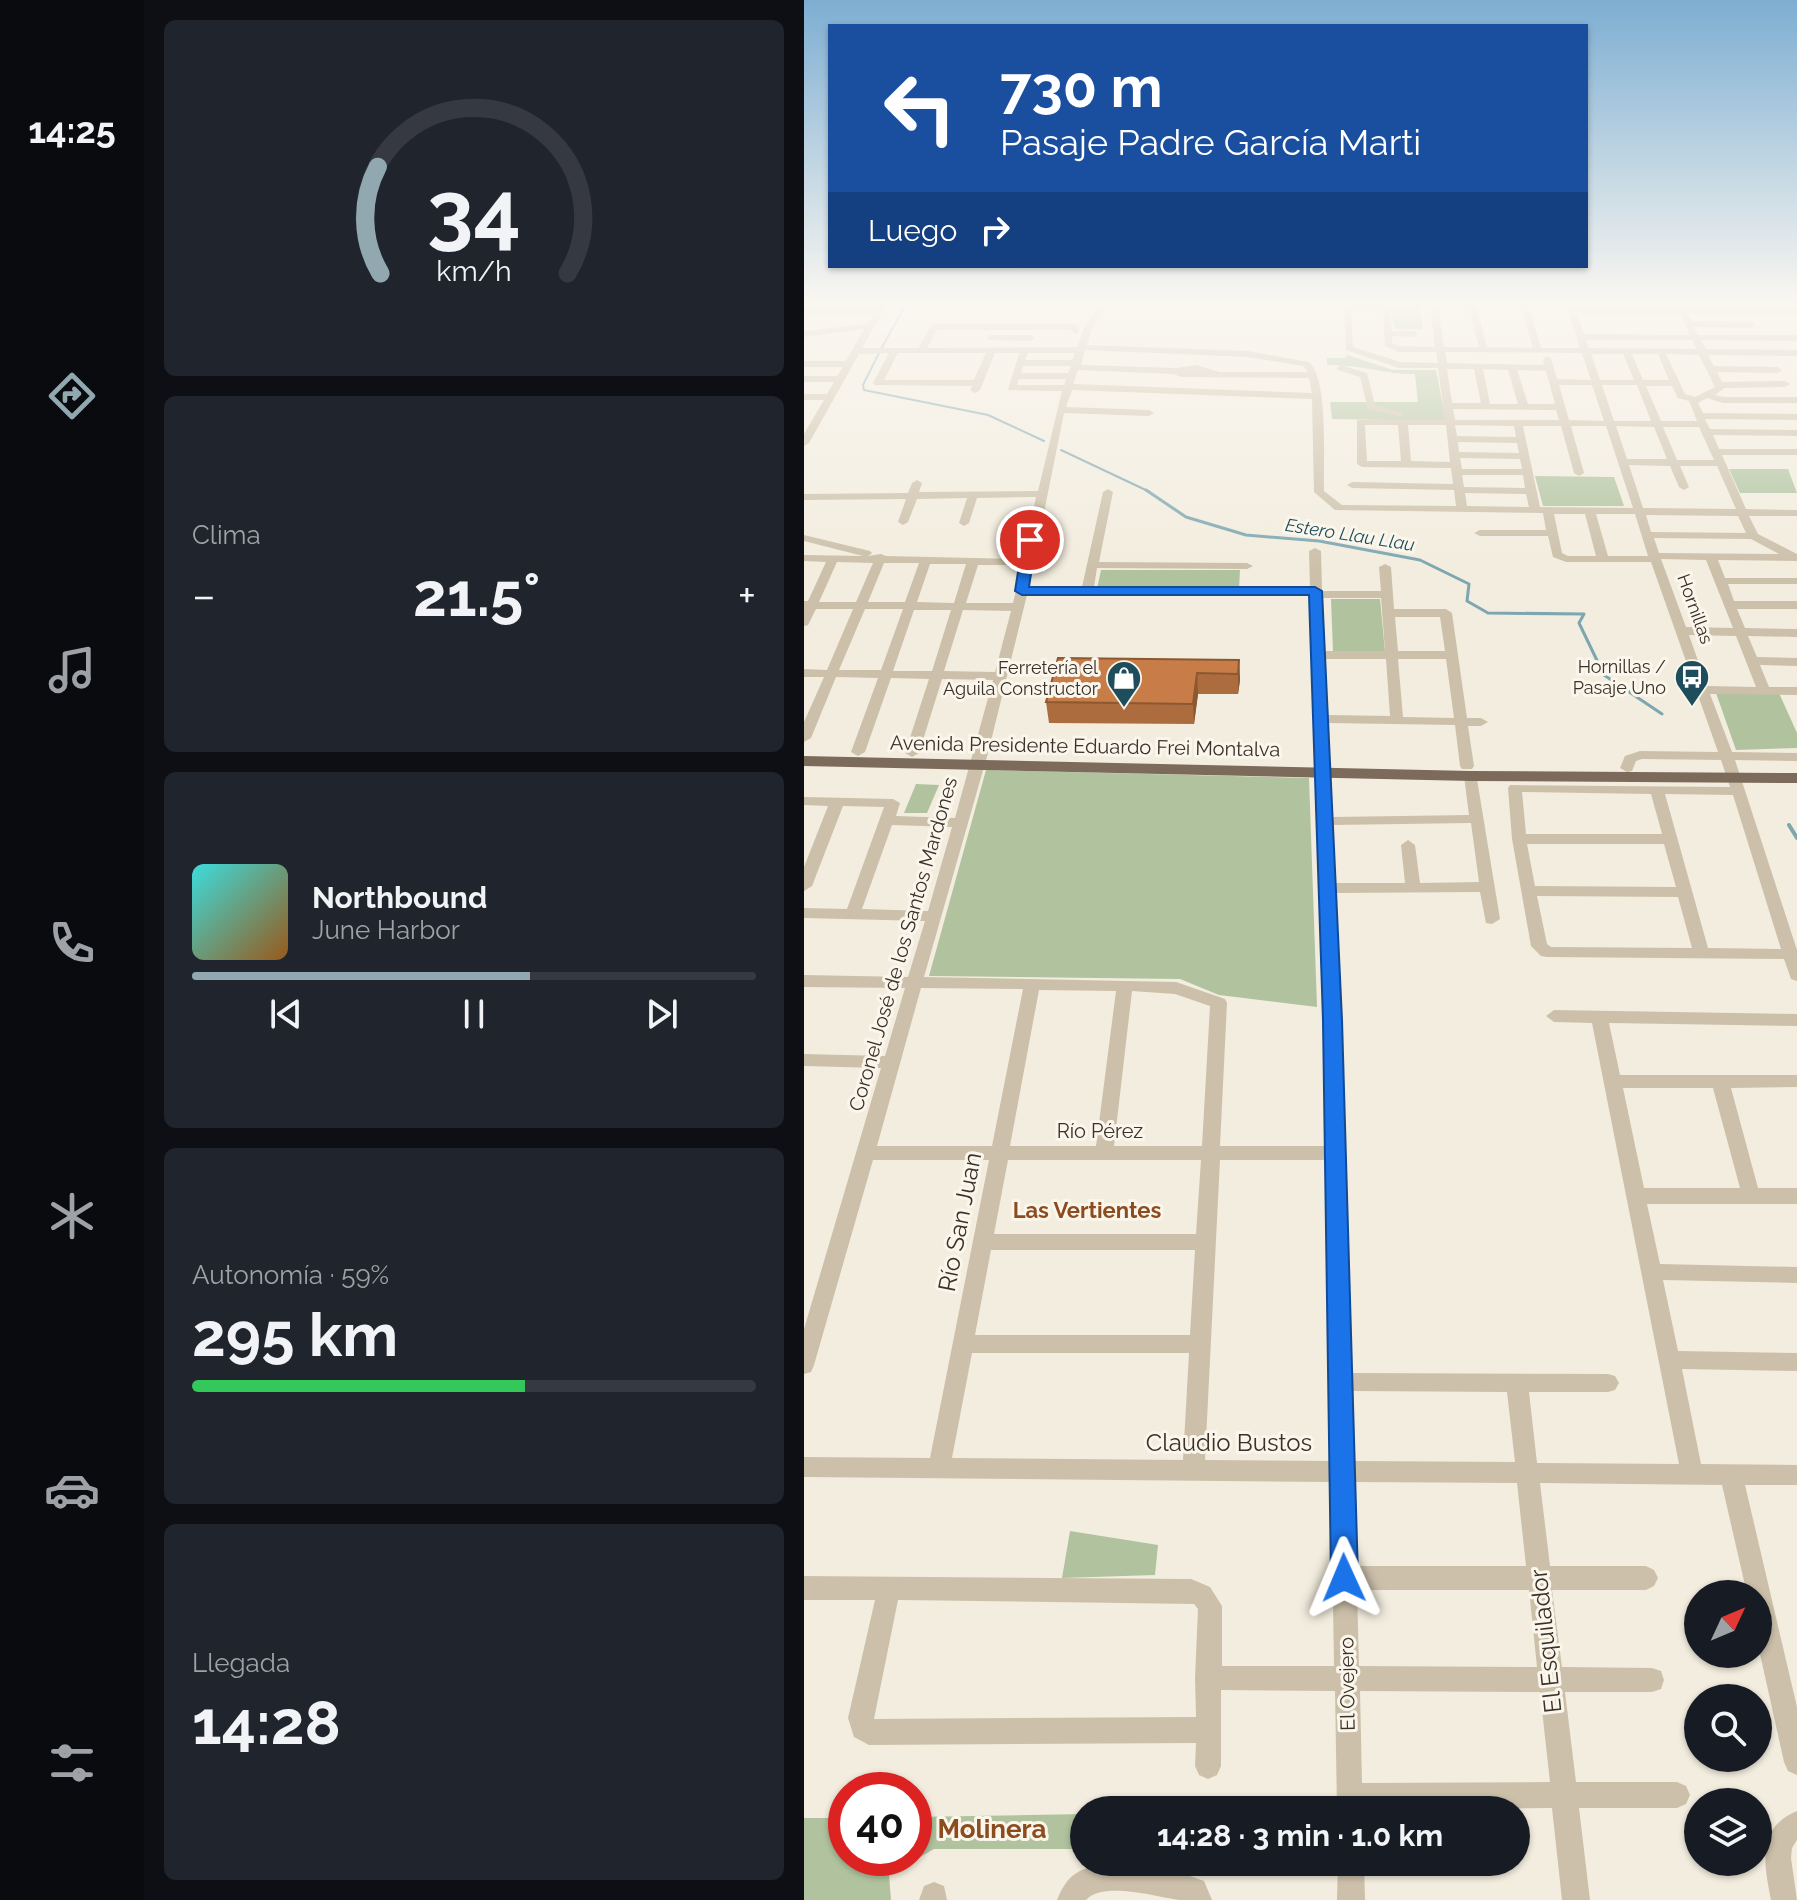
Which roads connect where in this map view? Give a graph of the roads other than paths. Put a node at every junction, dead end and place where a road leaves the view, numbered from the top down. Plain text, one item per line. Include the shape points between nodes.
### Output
1 (832, 393) edge
2 (1067, 393) edge
3 (1223, 393) edge
4 (1316, 393) edge
5 (1368, 393) edge
6 (1447, 393) edge
7 (1483, 393) edge
8 (1520, 393) edge
9 (1556, 393) edge
10 (1599, 393) edge
11 (1644, 393) edge
12 (1679, 393) edge
13 (1712, 393) edge
14 (1706, 395) junction
15 (1317, 396) junction
16 (804, 397) edge
17 (830, 397) junction
18 (1694, 400) junction
19 (1796, 402) edge
20 (1449, 406) junction
21 (1486, 406) junction
22 (1524, 407) junction
23 (1560, 407) junction
24 (1060, 410) junction
25 (1149, 413) dead end
26 (804, 415) edge
27 (820, 415) junction
28 (1797, 417) edge
29 (1406, 423) junction
30 (1451, 423) junction
31 (1518, 423) junction
32 (1564, 423) junction
33 (1610, 424) junction
34 (1657, 424) junction
35 (1703, 424) junction
36 (1797, 433) edge
37 (806, 436) edge
38 (1453, 439) junction
39 (1520, 440) junction
40 (1794, 452) edge
41 (1524, 456) junction
42 (1719, 457) junction
43 (1622, 462) junction
44 (1673, 463) junction
45 (1797, 463) edge
46 (1456, 464) junction
47 (1406, 465) junction
48 (1527, 472) junction
49 (1579, 473) dead end
50 (917, 483) dead end
51 (1352, 485) dead end
52 (1684, 487) dead end
53 (1459, 488) junction
54 (1531, 491) junction
55 (1108, 492) dead end
56 (1040, 494) junction
57 (973, 495) junction
58 (913, 496) junction
59 (804, 497) edge
60 (1797, 505) edge
61 (1748, 509) junction
62 (1462, 510) junction
63 (1542, 511) junction
64 (1590, 511) junction
65 (1639, 512) junction
66 (1797, 513) edge
67 (903, 522) dead end
68 (964, 523) dead end
69 (1480, 533) dead end
70 (1553, 533) junction
71 (1647, 535) junction
72 (1753, 536) junction
73 (804, 538) edge
74 (1315, 551) dead end
75 (1248, 553) dead end
76 (1711, 557) junction
77 (1796, 557) edge
78 (804, 558) edge
79 (880, 558) junction
80 (1655, 558) junction
81 (833, 559) junction
82 (1603, 559) junction
83 (926, 560) junction
84 (973, 561) junction
85 (1027, 562) junction
86 (1093, 565) junction
87 (1247, 566) junction
88 (1385, 567) dead end
89 (1721, 581) junction
90 (1797, 581) edge
91 (1022, 591) junction
92 (1087, 591) junction
93 (1246, 591) junction
94 (1316, 593) junction
95 (1387, 594) junction
96 (808, 605) edge
97 (860, 605) junction
98 (1730, 605) junction
99 (1797, 605) edge
100 (910, 606) junction
101 (958, 607) junction
102 (1017, 607) junction
103 (1388, 613) junction
104 (804, 622) edge
105 (1682, 631) junction
106 (1741, 632) junction
107 (1797, 633) edge
108 (1317, 655) junction
109 (1390, 655) junction
110 (1452, 655) junction
111 (1753, 661) junction
112 (1797, 662) edge
113 (804, 673) edge
114 (831, 673) junction
115 (885, 674) junction
116 (935, 675) junction
117 (1000, 676) junction
118 (1703, 690) junction
119 (1764, 691) junction
120 (1797, 691) edge
121 (1320, 719) junction
122 (1397, 721) junction
123 (1460, 721) junction
124 (1481, 722) dead end
125 (804, 738) edge
126 (804, 751) edge
127 (858, 752) junction
128 (912, 753) junction
129 (1797, 757) edge
130 (979, 759) junction
131 (804, 761) edge
132 (1323, 768) junction
133 (1797, 769) edge
134 (1469, 771) junction
135 (1733, 774) junction
136 (1797, 778) edge
137 (1657, 790) junction
138 (804, 801) edge
139 (837, 802) junction
140 (1477, 819) junction
141 (887, 820) junction
142 (1324, 821) junction
143 (960, 823) junction
144 (1519, 839) junction
145 (1668, 839) junction
146 (1408, 845) dead end
147 (804, 886) edge
148 (1413, 887) junction
149 (1487, 887) junction
150 (1327, 888) junction
151 (1529, 891) junction
152 (1684, 892) junction
153 (804, 913) edge
154 (853, 914) junction
155 (934, 916) junction
156 (1492, 919) dead end
157 (1701, 952) junction
158 (1795, 967) edge
159 (804, 981) edge
160 (914, 984) junction
161 (1032, 985) junction
162 (1125, 985) junction
163 (1554, 1016) dead end
164 (1600, 1018) junction
165 (1797, 1020) edge
166 (804, 1060) edge
167 (891, 1062) junction
168 (1720, 1081) junction
169 (1797, 1081) edge
170 (1611, 1082) junction
171 (865, 1153) junction
172 (1000, 1153) junction
173 (1104, 1153) junction
174 (1210, 1153) junction
175 (1335, 1153) junction
176 (1636, 1196) junction
177 (1751, 1196) junction
178 (1797, 1196) edge
179 (982, 1242) junction
180 (1206, 1242) junction
181 (1653, 1272) junction
182 (1797, 1275) edge
183 (810, 1320) edge
184 (963, 1344) junction
185 (1200, 1344) junction
186 (1670, 1360) junction
187 (1797, 1362) edge
188 (804, 1365) edge
189 (1340, 1382) junction
190 (1517, 1383) junction
191 (1608, 1383) dead end
192 (804, 1467) edge
193 (939, 1468) junction
194 (1342, 1469) junction
195 (1193, 1470) junction
196 (1527, 1473) junction
197 (1692, 1473) junction
198 (1731, 1474) junction
199 (1797, 1475) edge
200 (1539, 1577) junction
201 (1344, 1578) junction
202 (1646, 1578) dead end
203 (804, 1588) edge
204 (889, 1589) junction
205 (1207, 1678) junction
206 (1346, 1679) junction
207 (1551, 1680) junction
208 (1652, 1680) dead end
209 (1207, 1730) junction
210 (1797, 1762) edge
211 (1208, 1766) dead end
212 (1677, 1795) dead end
213 (1350, 1796) edge
214 (1564, 1796) junction
215 (1530, 1797) edge
216 (1790, 1829) edge
217 (1351, 1876) edge
218 (1074, 1894) edge
219 (1196, 1895) edge
220 (1351, 1900) edge
221 (1576, 1900) edge
222 (1785, 1900) edge

1 - 17 street
2 - 24 street, Coronel José de los Santos Mardones
3 - 15 street
4 - 15 street
5 - 29 street via 1371,407 1408,418
6 - 20 street
7 - 21 street
8 - 22 street
9 - 23 street
10 - 33 street, Hornillas
11 - 34 street
12 - 18 street
13 - 14 street
14 - 18 street
14 - 19 street
15 - 62 street via 1319,492 1329,503 1354,510
16 - 17 street
17 - 27 street
18 - 35 street
20 - 21 street
20 - 30 street
21 - 22 street
22 - 23 street
23 - 32 street
24 - 25 street
24 - 56 street, Coronel José de los Santos Mardones
26 - 27 street
27 - 37 street
28 - 35 street
29 - 30 street
29 - 47 street
29 - 47 street via 1360,422 1362,464
30 - 31 street
30 - 38 street
31 - 32 street
31 - 39 street
32 - 33 street
32 - 49 street
33 - 34 street
33 - 43 street, Hornillas
34 - 35 street
34 - 44 street
35 - 36 street
35 - 42 street
38 - 39 street
38 - 46 street
39 - 41 street
40 - 42 street
40 - 45 street
41 - 46 street
41 - 48 street
42 - 44 street
42 - 61 street
43 - 44 street
43 - 65 street, Hornillas
44 - 52 street
46 - 47 street
46 - 48 street
46 - 53 street
48 - 54 street
50 - 58 street
51 - 53 street
53 - 54 street
53 - 62 street
54 - 63 street
55 - 86 street
56 - 57 street
56 - 85 street, Coronel José de los Santos Mardones
57 - 58 street
57 - 68 street
58 - 59 street
58 - 67 street
60 - 61 street
61 - 65 street
61 - 66 street
61 - 72 street
62 - 63 street
63 - 64 street
63 - 70 street
64 - 65 street
64 - 82 street
65 - 71 street, Hornillas
69 - 70 street
70 - 82 street via 1557,555
71 - 72 street
71 - 80 street, Hornillas
72 - 77 street
73 - 79 street
74 - 94 street, El Ovejero
75 - 87 street
76 - 77 street
76 - 80 street
76 - 89 street
78 - 81 street
79 - 81 street
79 - 83 street
79 - 97 street
80 - 82 street
80 - 105 street, Hornillas
81 - 96 street
83 - 84 street
83 - 100 street
84 - 85 street
84 - 101 street
85 - 91 street, Coronel José de los Santos Mardones
86 - 87 street
86 - 92 street
87 - 93 street
88 - 95 street
89 - 90 street
89 - 98 street
91 - 92 street
91 - 102 street, Coronel José de los Santos Mardones
92 - 93 street
93 - 94 street
94 - 95 street
94 - 108 street, El Ovejero
95 - 103 street
96 - 97 street
96 - 104 street
97 - 100 street
97 - 114 street
98 - 99 street
98 - 106 street
100 - 101 street
100 - 115 street
101 - 102 street
101 - 116 street
102 - 117 street, Coronel José de los Santos Mardones
103 - 109 street
103 - 110 street via 1446,613
105 - 106 street
105 - 118 street, Hornillas
106 - 107 street
106 - 111 street
108 - 109 street
108 - 121 street, El Ovejero
109 - 110 street
109 - 122 street
110 - 123 street
111 - 112 street
111 - 119 street
113 - 114 street
114 - 115 street
114 - 125 street
115 - 116 street
115 - 127 street
116 - 117 street
116 - 128 street
117 - 130 street, Coronel José de los Santos Mardones
118 - 119 street
118 - 135 street, Hornillas
119 - 120 street
121 - 122 street
121 - 132 street, El Ovejero
122 - 123 street
123 - 124 street
123 - 134 street
126 - 127 main road, Avenida Presidente Eduardo Frei Montalva
127 - 128 main road, Avenida Presidente Eduardo Frei Montalva
128 - 130 main road, Avenida Presidente Eduardo Frei Montalva
129 - 135 street, Avenida Presidente Eduardo Frei Montalva
130 - 131 main road, Avenida Presidente Eduardo Frei Montalva
130 - 132 main road, Avenida Presidente Eduardo Frei Montalva
130 - 143 street, Coronel José de los Santos Mardones
132 - 134 main road, Avenida Presidente Eduardo Frei Montalva
132 - 142 street, El Ovejero
133 - 135 main road, Avenida Presidente Eduardo Frei Montalva
134 - 135 main road, Avenida Presidente Eduardo Frei Montalva
134 - 135 main road, Avenida Presidente Eduardo Frei Montalva via 1627,768
134 - 140 street
135 - 136 main road, Avenida Presidente Eduardo Frei Montalva
135 - 137 street, Avenida Presidente Eduardo Frei Montalva
135 - 158 street, Hornillas
137 - 144 street, Avenida Presidente Eduardo Frei Montalva via 1515,788
137 - 145 street
138 - 139 street
139 - 141 street via 893,803
139 - 147 street
140 - 142 street
140 - 149 street
141 - 143 street
141 - 154 street
142 - 150 street, El Ovejero
143 - 155 street, Coronel José de los Santos Mardones
144 - 145 street
144 - 151 street
145 - 152 street
146 - 148 street
148 - 149 street
148 - 150 street
149 - 156 street
150 - 175 street, El Ovejero
151 - 152 street
151 - 157 street via 1543,950
152 - 157 street
153 - 154 street
154 - 155 street
155 - 160 street, Coronel José de los Santos Mardones
157 - 158 street
159 - 160 street
160 - 161 street
160 - 167 street, Coronel José de los Santos Mardones
161 - 162 street
161 - 172 street, Río San Juan
162 - 173 street
162 - 174 street via 1176,988 1219,1003
163 - 164 street
164 - 165 street
164 - 170 street
166 - 167 street
167 - 171 street, Coronel José de los Santos Mardones
168 - 169 street
168 - 170 street
168 - 177 street
170 - 176 street
171 - 172 street, Río Pérez
171 - 183 street, Coronel José de los Santos Mardones
172 - 173 street, Río Pérez
172 - 179 street, Río San Juan
173 - 174 street, Río Pérez
174 - 175 street, Río Pérez
174 - 180 street
175 - 189 street, El Ovejero
176 - 177 street
176 - 181 street
177 - 178 street
179 - 180 street
179 - 184 street, Río San Juan
180 - 185 street
181 - 182 street
181 - 186 street
183 - 188 street, Coronel José de los Santos Mardones
184 - 185 street
184 - 193 street, Río San Juan
185 - 195 street
186 - 187 street
186 - 197 street
189 - 190 street
189 - 194 street, El Ovejero
190 - 191 street
190 - 196 street, El Esquilador
192 - 193 street, Claudio Bustos
193 - 195 street, Claudio Bustos
194 - 195 street, Claudio Bustos
194 - 196 street, Claudio Bustos
194 - 201 street, El Ovejero
196 - 197 street, Claudio Bustos
196 - 200 street, El Esquilador
197 - 198 street, Claudio Bustos
198 - 199 street, Claudio Bustos
198 - 210 street
200 - 201 street
200 - 202 street
200 - 207 street, El Esquilador
201 - 206 street, El Ovejero
203 - 204 street
204 - 205 street via 1191,1591 1210,1606
204 - 209 street via 861,1718 869,1732
205 - 206 street
205 - 209 street
206 - 207 street
206 - 213 street, El Ovejero
207 - 208 street
207 - 214 street, El Esquilador
209 - 211 street
212 - 214 street
214 - 215 street
214 - 221 street, El Esquilador
216 - 222 street via 1777,1853
217 - 220 street
218 - 219 street via 1091,1880 1177,1883

